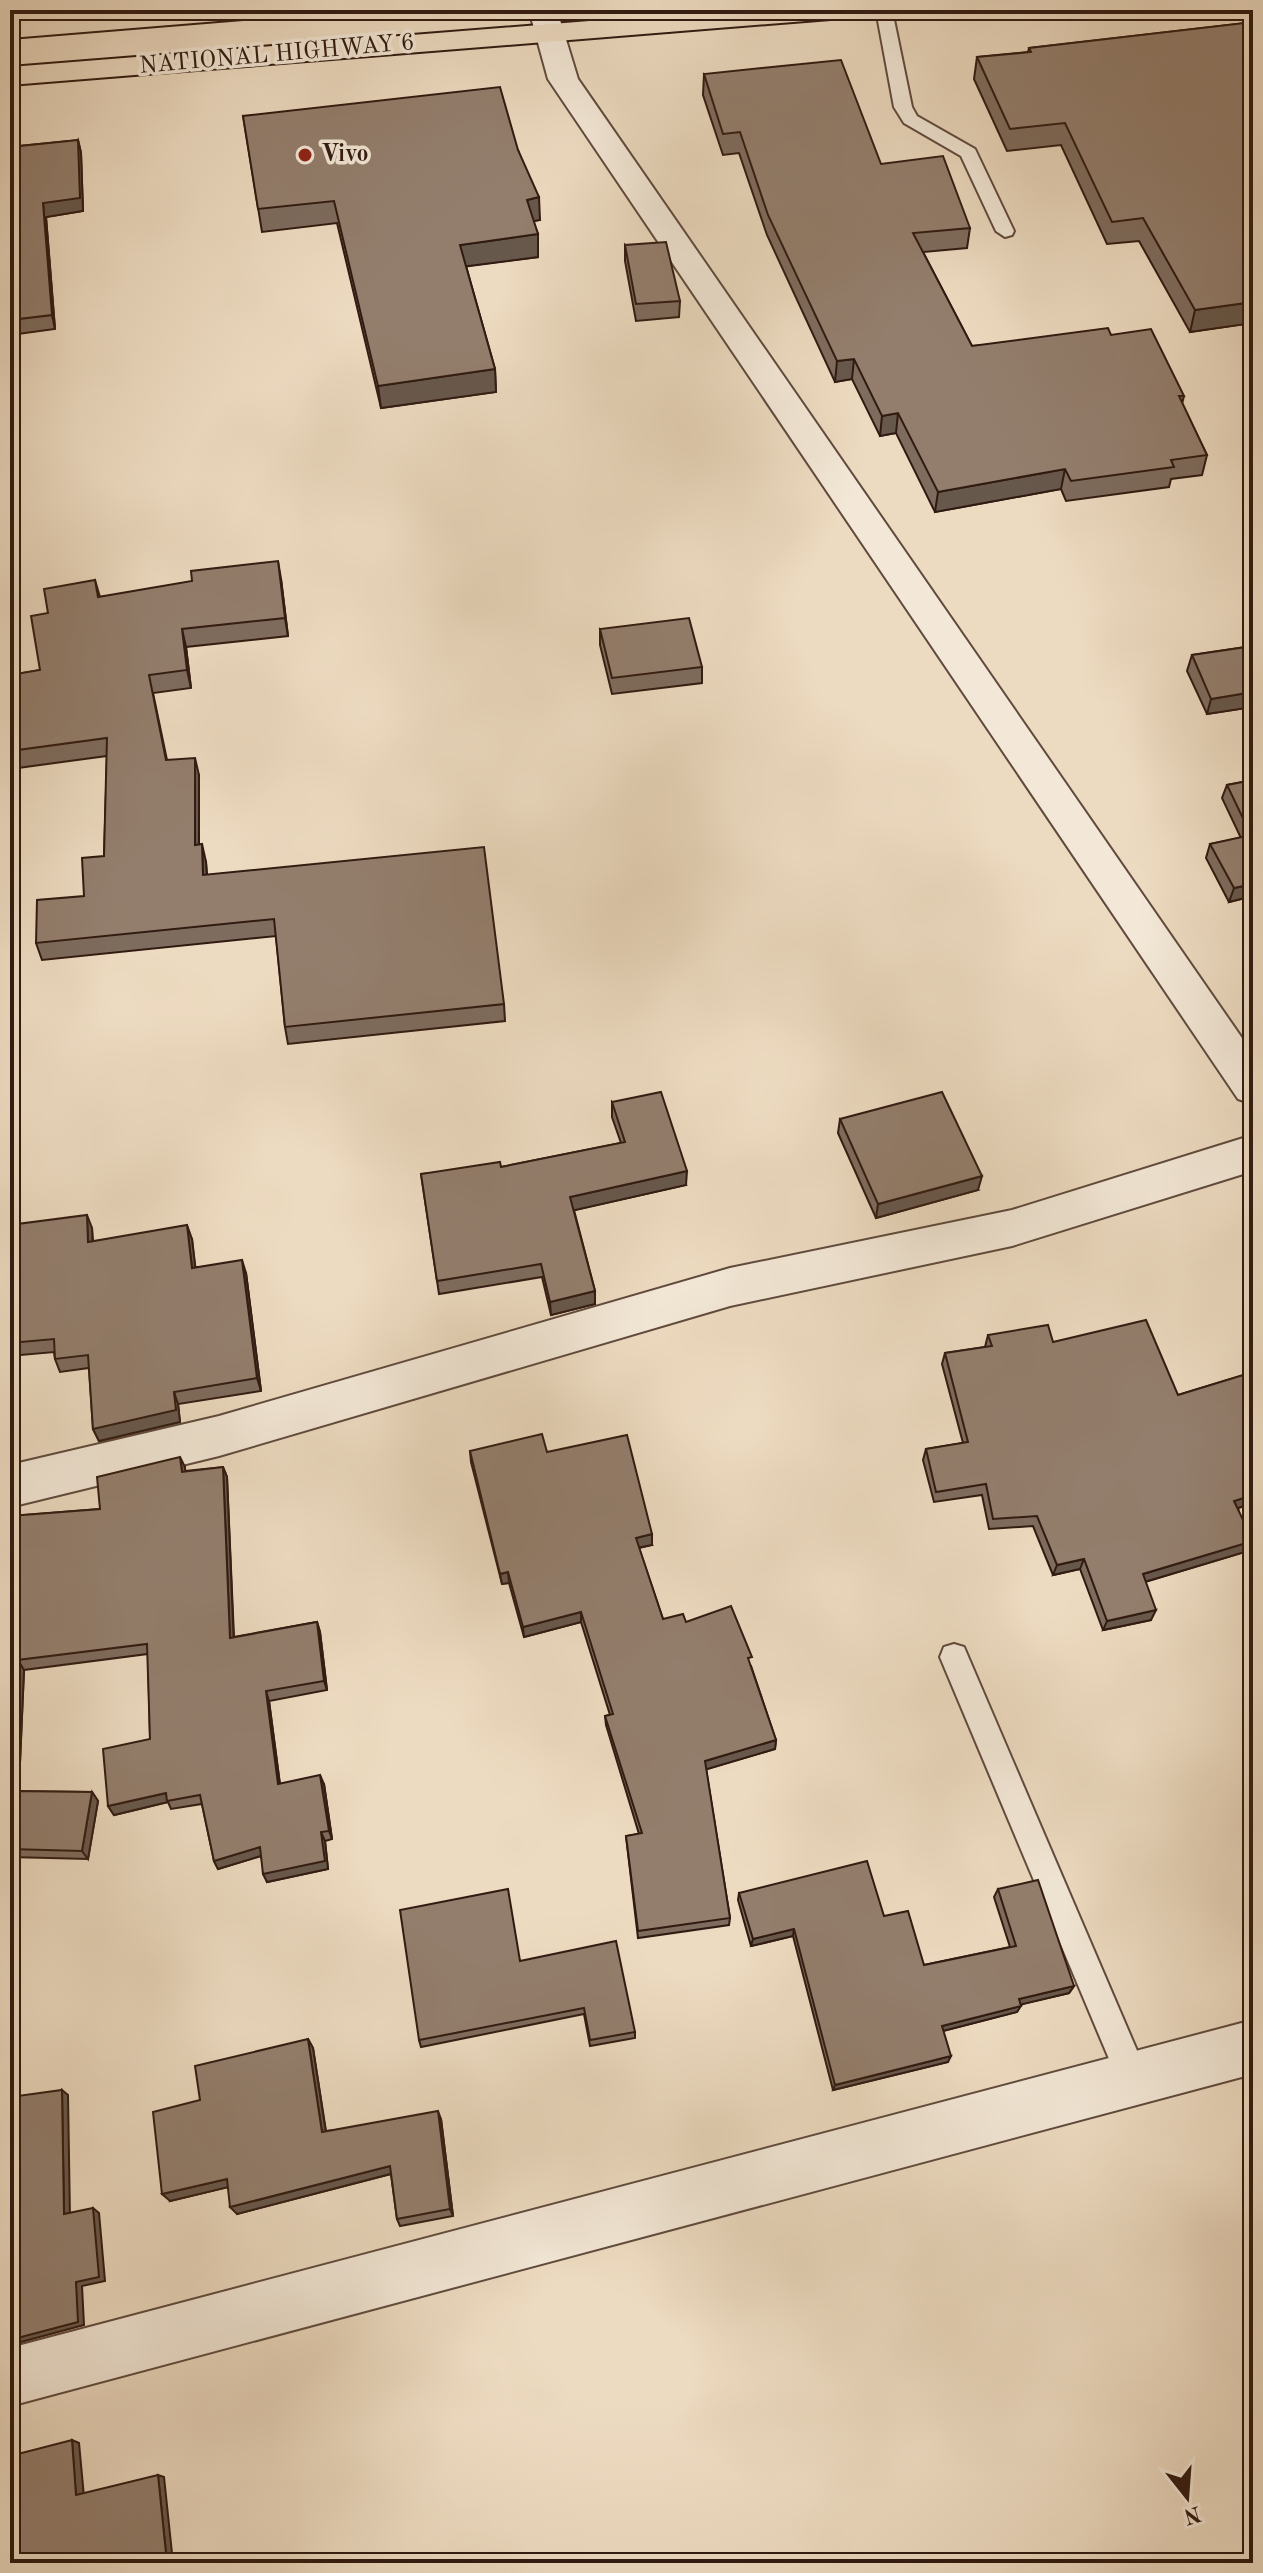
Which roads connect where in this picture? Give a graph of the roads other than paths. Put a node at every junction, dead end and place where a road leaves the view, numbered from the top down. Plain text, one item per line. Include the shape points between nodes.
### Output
1 (243, 10) edge
2 (831, 10) edge
3 (884, 10) edge
4 (157, 14) edge
5 (667, 16) edge
6 (546, 21) edge
7 (10, 29) edge
8 (10, 76) edge
9 (1005, 231) dead end
10 (1253, 1087) edge
11 (1253, 1153) edge
12 (10, 1486) edge
13 (954, 1657) dead end
14 (1253, 2047) edge
15 (1134, 2081) junction
16 (10, 2377) edge

1 - 4 main road, NATIONAL HIGHWAY 6
2 - 5 main road, NATIONAL HIGHWAY 6
3 - 9 lane via 903,107 910,119 969,153
4 - 7 main road, NATIONAL HIGHWAY 6
5 - 6 main road, NATIONAL HIGHWAY 6
6 - 8 main road, NATIONAL HIGHWAY 6
6 - 10 street via 563,79
11 - 12 street via 1012,1228 730,1287 219,1436
13 - 15 lane
14 - 15 street
15 - 16 street

